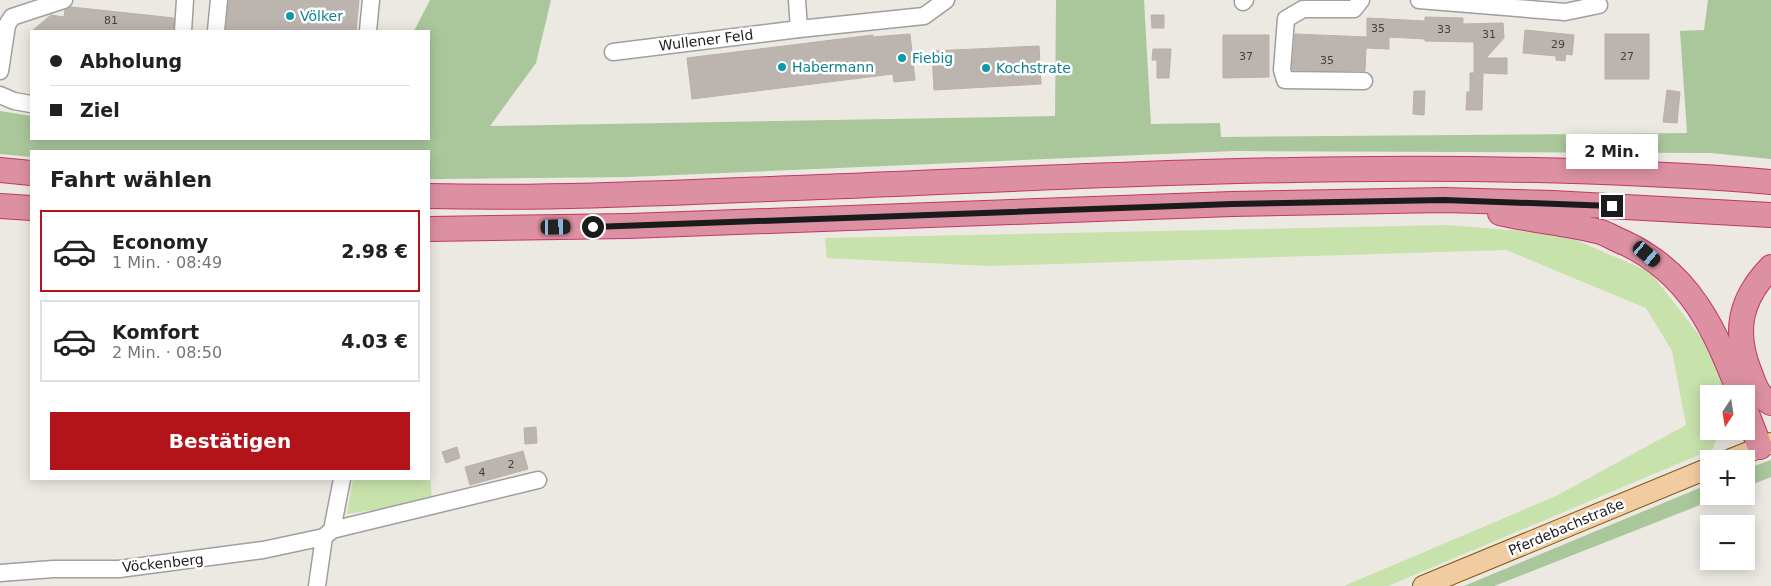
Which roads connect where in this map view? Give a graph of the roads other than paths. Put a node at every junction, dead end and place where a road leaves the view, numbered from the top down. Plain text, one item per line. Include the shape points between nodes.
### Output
1 (64, 0) edge
2 (185, 0) edge
3 (218, 0) edge
4 (371, 0) edge
5 (797, 0) edge
6 (946, 0) edge
7 (1361, 0) edge
8 (1420, 0) edge
9 (1598, 5) dead end
10 (799, 28) junction
11 (183, 30) edge
12 (216, 30) edge
13 (368, 30) edge
14 (613, 52) dead end
15 (0, 71) edge
16 (1364, 81) dead end
17 (0, 95) edge
18 (30, 104) edge
19 (0, 170) edge
20 (30, 173) edge
21 (1771, 182) edge
22 (430, 196) edge
23 (1444, 200) junction
24 (0, 206) edge
25 (30, 208) edge
26 (1771, 216) edge
27 (430, 228) edge
28 (1771, 267) edge
29 (1744, 385) edge
30 (1750, 385) edge
31 (1755, 404) edge
32 (1767, 440) edge
33 (1748, 450) edge
34 (1700, 472) edge
35 (342, 480) edge
36 (538, 480) dead end
37 (328, 533) junction
38 (0, 573) edge
39 (317, 586) edge
40 (1423, 586) edge

1 - 15 street via 12,16 7,25
2 - 11 street
3 - 12 street
4 - 13 street
5 - 10 street
6 - 10 street, Wullener Feld via 924,16
7 - 16 street via 1354,9 1302,9 1286,19 1282,70 1285,80
8 - 9 street via 1565,12
10 - 14 street, Wullener Feld
17 - 18 street
19 - 20 highway
21 - 22 highway via 1554,170 1364,168 1148,173 626,194
23 - 26 highway
23 - 27 highway via 1232,204 629,226
23 - 29 highway via 1603,233 1647,254 1678,279 1705,315
24 - 25 highway
28 - 30 highway via 1758,280 1742,317 1742,354
31 - 32 highway
32 - 33 main road
34 - 40 main road, Pferdebachstraße
35 - 37 street
36 - 37 street, Vöckenberg
37 - 38 street, Vöckenberg via 264,550 146,566
37 - 39 street

